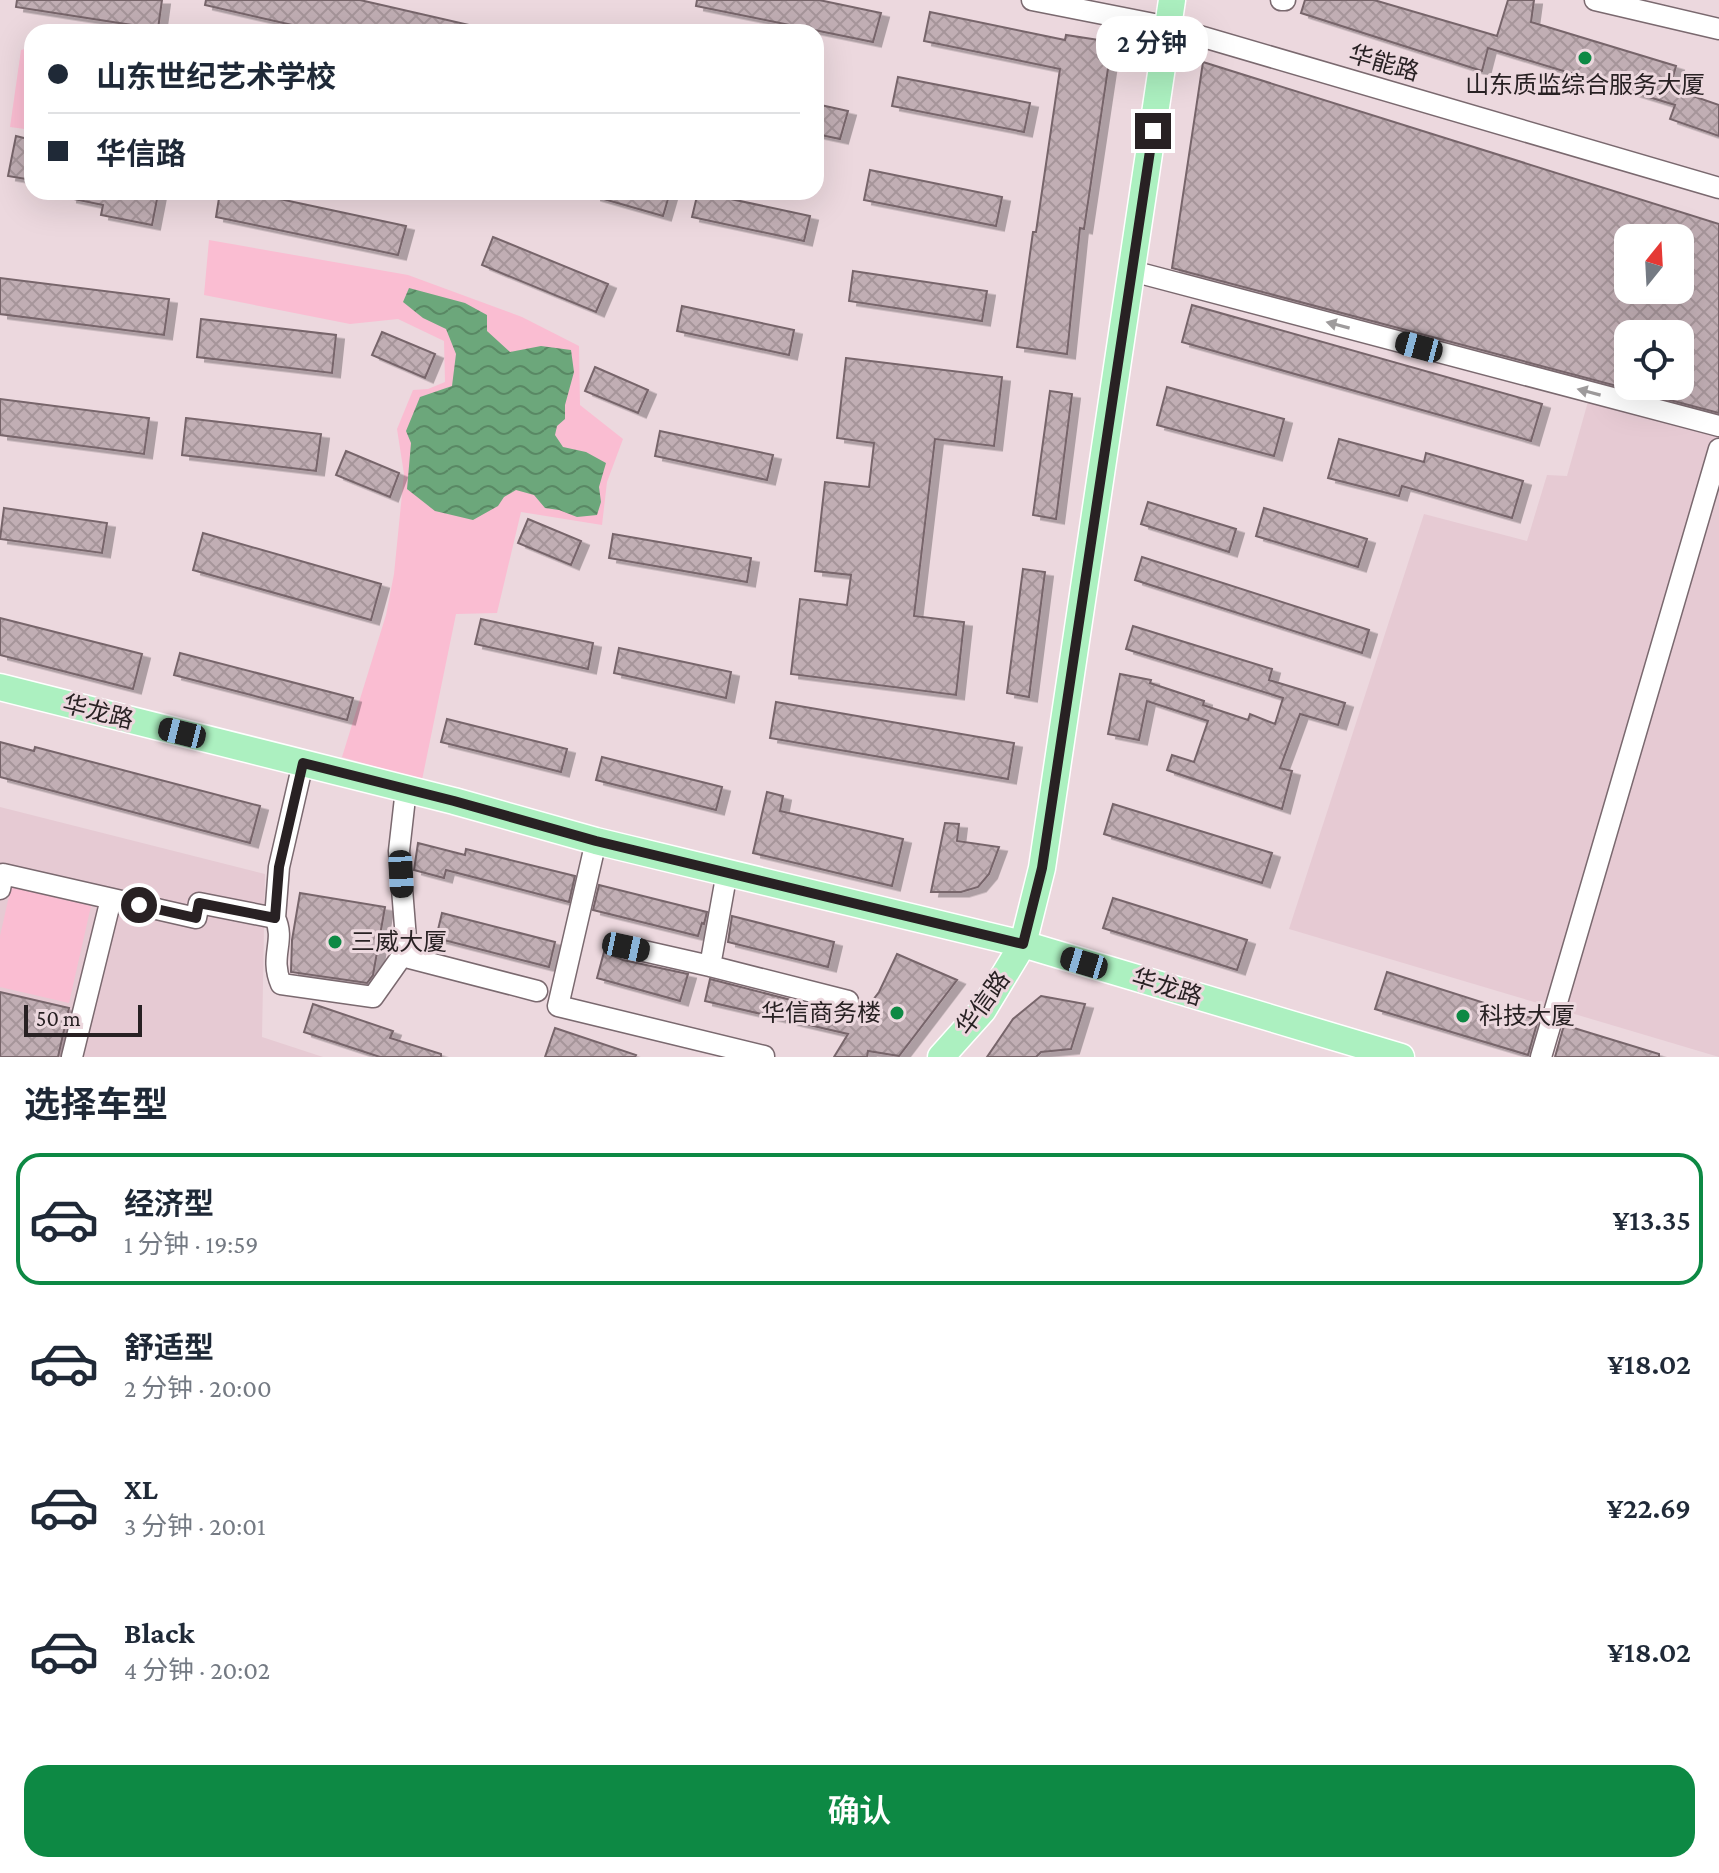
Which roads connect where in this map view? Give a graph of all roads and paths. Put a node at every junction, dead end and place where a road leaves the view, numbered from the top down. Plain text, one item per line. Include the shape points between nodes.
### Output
1 (1032, 0) edge
2 (1172, 0) edge
3 (1595, 0) edge
4 (1169, 27) junction
5 (1719, 29) edge
6 (1719, 188) edge
7 (1132, 271) junction
8 (1719, 426) edge
9 (1719, 449) edge
10 (0, 687) edge
11 (303, 763) junction
12 (406, 789) junction
13 (596, 841) junction
14 (727, 872) junction
15 (0, 889) edge
16 (111, 899) junction
17 (275, 918) junction
18 (1023, 944) junction
19 (626, 947) dead end
20 (402, 956) junction
21 (710, 966) junction
22 (537, 991) dead end
23 (848, 1001) dead end
24 (764, 1056) edge
25 (72, 1057) edge
26 (941, 1057) edge
27 (1401, 1057) edge
28 (1541, 1057) edge

1 - 4 street, 华能路
2 - 4 main road, 华信路
3 - 5 street
4 - 6 street, 华能路
4 - 7 main road, 华信路
8 -> 7 street
7 - 18 main road, 华信路 via 1042,868
9 - 28 street
10 - 11 main road, 华龙路
11 - 12 main road, 华龙路
11 - 17 street via 279,867
12 - 13 main road, 华龙路
12 - 20 street via 399,851 406,925
13 - 14 main road, 华龙路
13 - 24 street via 558,1006
14 - 18 main road, 华龙路
14 - 21 street
15 - 16 street via 3,874
16 - 17 street via 196,918 199,903
16 - 25 street
17 - 20 street via 280,929 274,968 281,984 373,997
18 - 26 main road, 华信路 via 983,1010
18 - 27 main road, 华龙路
19 - 21 street
20 - 22 street
21 - 23 street

